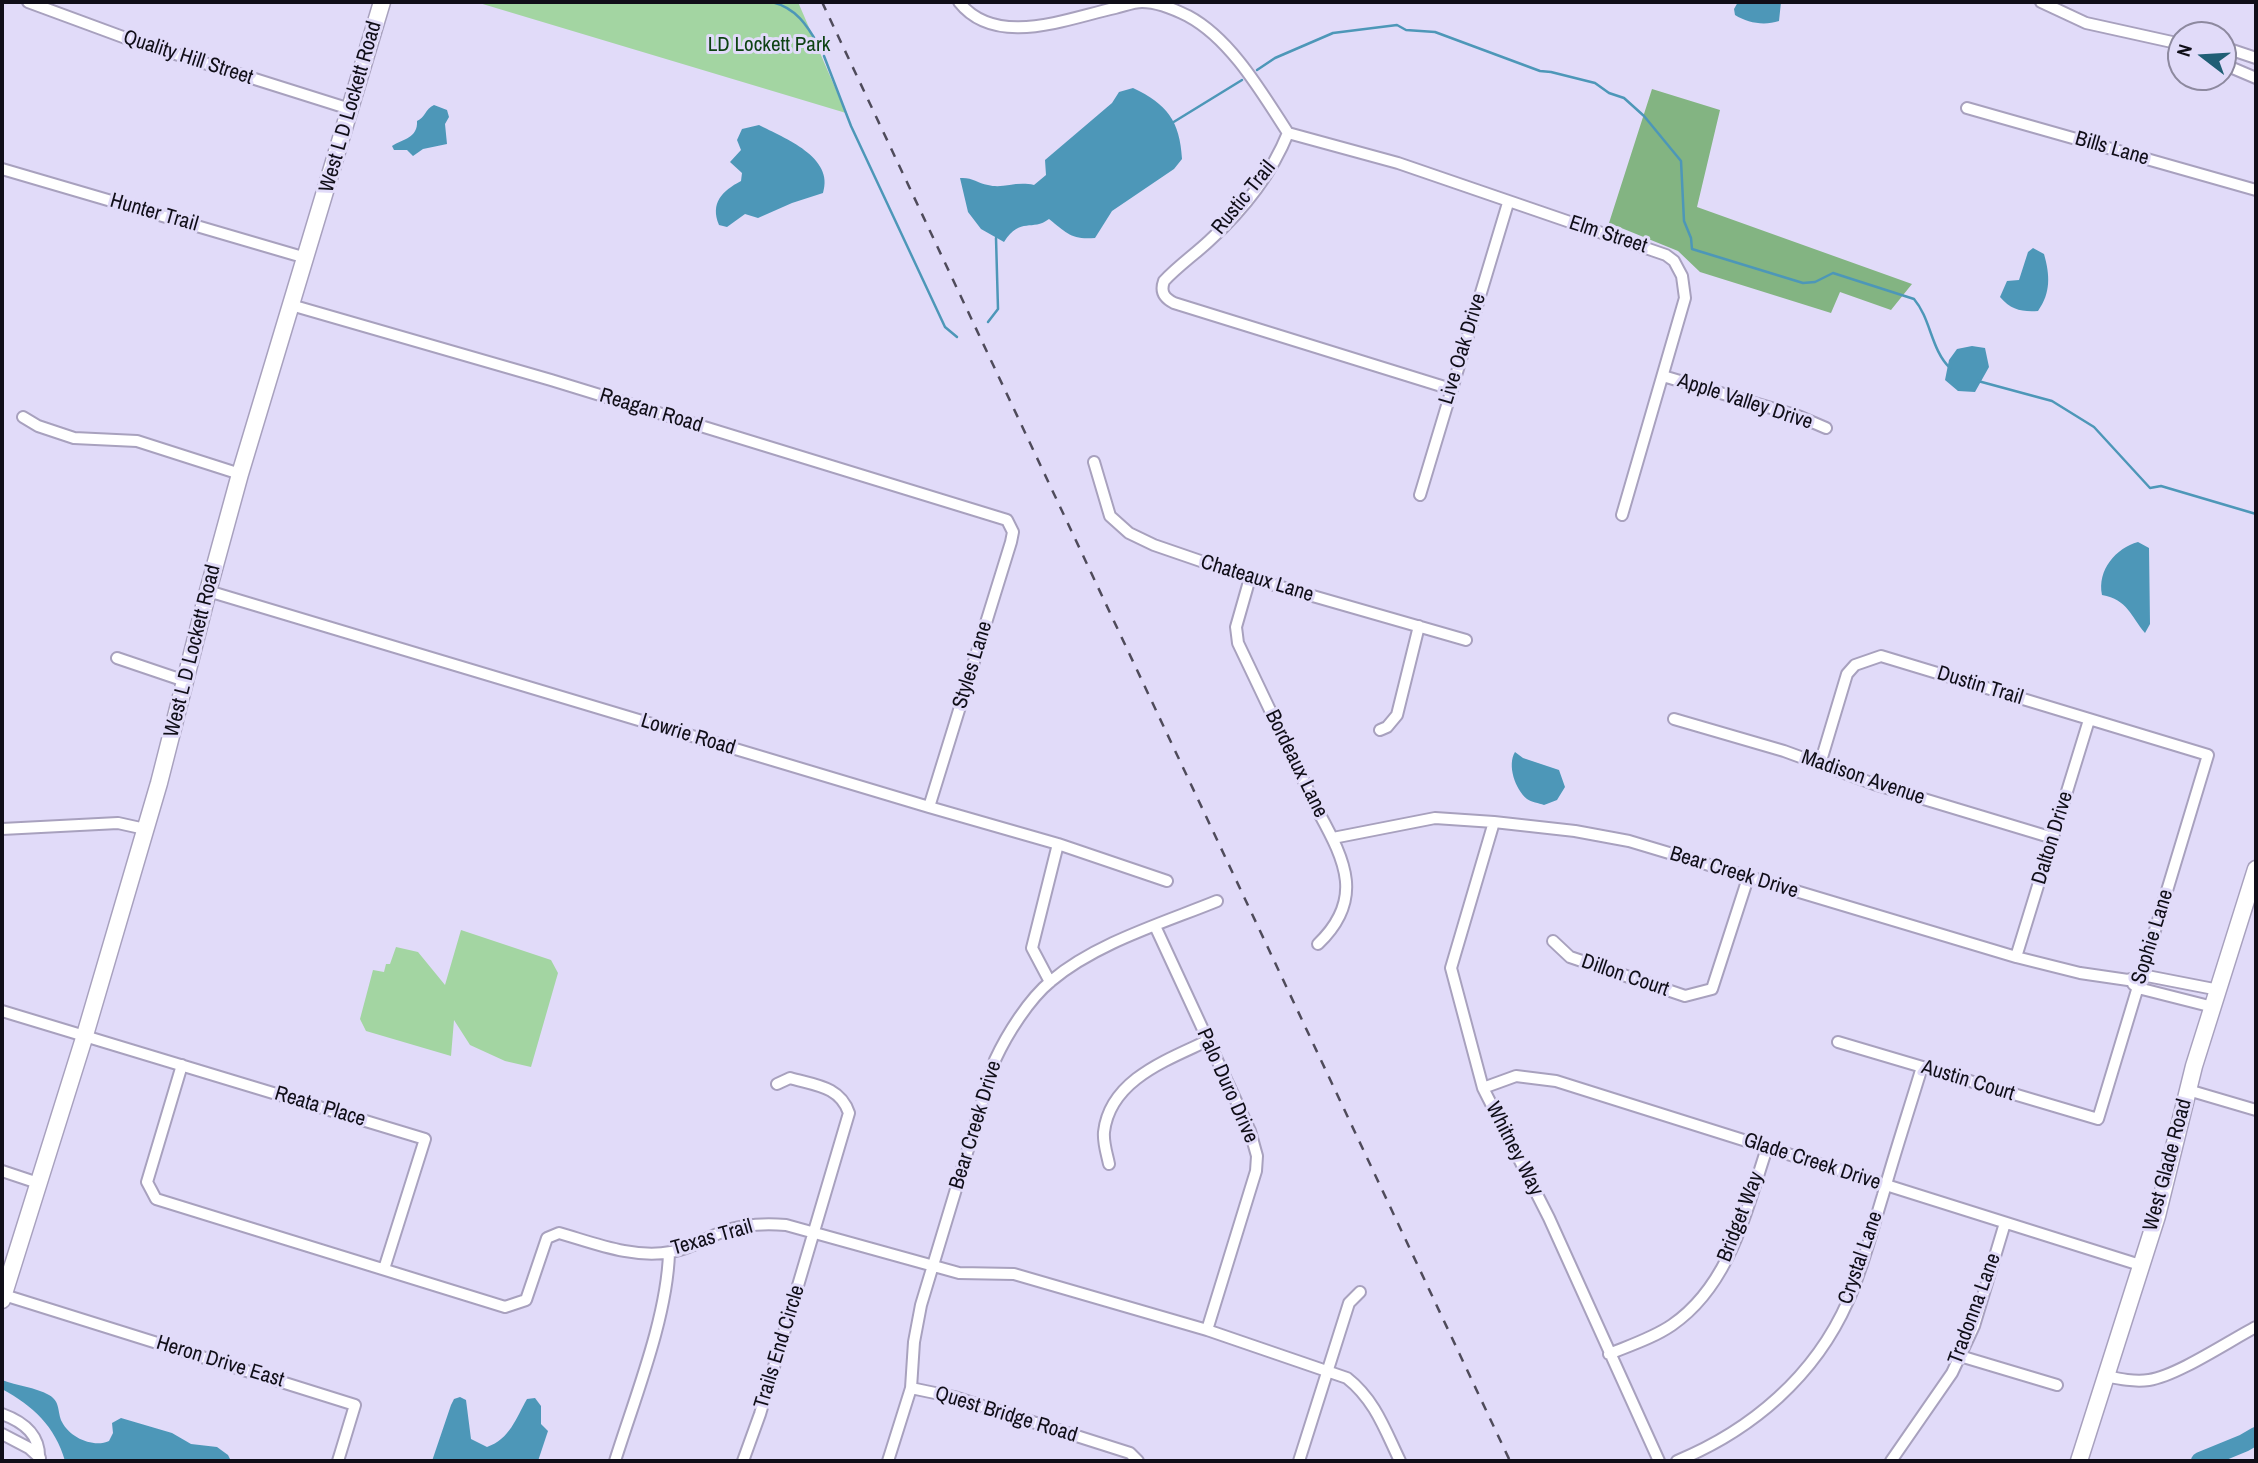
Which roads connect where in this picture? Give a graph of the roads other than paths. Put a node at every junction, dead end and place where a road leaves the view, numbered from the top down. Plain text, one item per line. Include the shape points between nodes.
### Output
1 (28, 2) edge
2 (382, 2) edge
3 (959, 2) edge
4 (1140, 2) edge
5 (2041, 2) edge
6 (2167, 41) edge
7 (2237, 52) edge
8 (2256, 58) edge
9 (2237, 70) edge
10 (2256, 78) edge
11 (1968, 108) dead end
12 (350, 109) junction
13 (1288, 133) junction
14 (2, 169) edge
15 (2256, 190) edge
16 (1508, 202) junction
17 (306, 258) junction
18 (291, 305) junction
19 (1663, 376) junction
20 (1451, 389) junction
21 (23, 417) dead end
22 (1826, 428) dead end
23 (1094, 462) dead end
24 (240, 474) junction
25 (1420, 495) dead end
26 (1622, 515) dead end
27 (1008, 522) joint
28 (1250, 578) junction
29 (208, 591) junction
30 (1419, 626) junction
31 (1466, 640) dead end
32 (117, 658) dead end
33 (185, 681) junction
34 (1674, 719) dead end
35 (2089, 719) junction
36 (1380, 730) dead end
37 (2208, 755) joint
38 (1820, 764) junction
39 (929, 807) junction
40 (1494, 822) junction
41 (145, 829) junction
42 (2, 830) edge
43 (1334, 838) junction
44 (2053, 838) junction
45 (1058, 844) junction
46 (2256, 869) edge
47 (1748, 878) junction
48 (1167, 881) dead end
49 (1217, 901) dead end
50 (1155, 926) junction
51 (1553, 941) dead end
52 (1318, 944) dead end
53 (2016, 957) junction
54 (2142, 975) junction
55 (2128, 980) junction
56 (1050, 982) junction
57 (2138, 988) junction
58 (2218, 989) junction
59 (2213, 1007) junction
60 (2, 1011) edge
61 (85, 1035) junction
62 (1207, 1041) junction
63 (1838, 1042) dead end
64 (182, 1065) junction
65 (1923, 1067) junction
66 (777, 1084) dead end
67 (1483, 1088) junction
68 (2188, 1090) junction
69 (2256, 1110) edge
70 (2098, 1119) joint
71 (1767, 1148) junction
72 (1109, 1164) dead end
73 (2, 1171) edge
74 (38, 1183) junction
75 (1885, 1186) junction
76 (2005, 1223) junction
77 (814, 1232) junction
78 (669, 1252) junction
79 (933, 1265) junction
80 (2140, 1265) junction
81 (384, 1269) junction
82 (1360, 1292) dead end
83 (3, 1298) edge
84 (2256, 1326) edge
85 (1207, 1330) junction
86 (1609, 1354) junction
87 (1960, 1356) junction
88 (1326, 1373) junction
89 (2106, 1376) junction
90 (2057, 1385) dead end
91 (911, 1388) junction
92 (2, 1414) edge
93 (2, 1434) edge
94 (40, 1460) edge
95 (338, 1461) edge
96 (615, 1461) edge
97 (743, 1461) edge
98 (888, 1461) edge
99 (1138, 1461) edge
100 (1298, 1461) edge
101 (1400, 1461) edge
102 (1659, 1461) edge
103 (1677, 1461) edge
104 (1891, 1461) edge
105 (2079, 1461) edge

1 - 12 street, Quality Hill Street via 131,40
2 - 12 main road, West L D Lockett Road
3 - 4 street via 982,21 1025,28
4 - 13 street via 1173,9 1215,35
5 - 6 street via 2086,23
7 - 8 street
9 - 10 street
11 - 15 street, Bills Lane
12 - 17 main road, West L D Lockett Road
13 - 16 street, Elm Street via 1398,163
13 - 20 street, Rustic Trail via 1262,183 1223,227 1164,281 1163,295 1174,303
14 - 17 street, Hunter Trail
16 - 19 street, Elm Street via 1649,248 1674,261 1685,298
16 - 20 street, Live Oak Drive
17 - 18 main road, West L D Lockett Road
18 - 24 main road, West L D Lockett Road
18 - 27 street, Reagan Road via 551,380
19 - 22 street, Apple Valley Drive
19 - 26 street, Elm Street
20 - 25 street, Live Oak Drive
21 - 24 street via 74,438 137,441
23 - 28 street, Chateaux Lane via 1110,516 1129,533
24 - 29 main road, West L D Lockett Road
27 - 39 street, Styles Lane via 1011,542
28 - 30 street, Chateaux Lane
28 - 43 street, Bordeaux Lane via 1236,627 1238,643
29 - 33 main road, West L D Lockett Road
29 - 39 street, Lowrie Road
30 - 31 street, Chateaux Lane
30 - 36 street via 1397,715
32 - 33 street
33 - 41 main road, West L D Lockett Road
34 - 38 street, Madison Avenue
35 - 37 street, Dustin Trail
35 - 38 street, Dustin Trail via 1881,656 1855,665 1847,674
35 - 44 street, Dalton Drive
37 - 54 street, Sophie Lane
38 - 44 street, Madison Avenue
39 - 45 street, Lowrie Road
40 - 43 street, Bear Creek Drive via 1435,818
40 - 47 street, Bear Creek Drive via 1629,841
40 - 67 street, Whitney Way via 1451,968
41 - 42 street via 118,823
41 - 61 main road, West L D Lockett Road
43 - 52 street, Bordeaux Lane via 1346,872 1346,897 1341,917
44 - 53 street, Dalton Drive
45 - 48 street, Lowrie Road
45 - 56 street via 1032,948
46 - 58 main road, West Glade Road
47 - 51 street, Dillon Court via 1712,989 1685,996 1570,957
47 - 53 street, Bear Creek Drive
49 - 50 street, Bear Creek Drive
50 - 56 street, Bear Creek Drive via 1093,953
50 - 62 street, Palo Duro Drive
53 - 55 street, Bear Creek Drive
54 - 55 street, Bear Creek Drive
54 - 57 street, Sophie Lane
54 - 58 street
55 - 57 street
56 - 79 street, Bear Creek Drive via 1013,1025 995,1060
57 - 59 street
57 - 70 street, Sophie Lane
58 - 59 main road, West Glade Road
59 - 68 main road, West Glade Road
60 - 61 street, Reata Place
61 - 64 street, Reata Place
61 - 74 main road, West L D Lockett Road
62 - 72 street via 1147,1070 1122,1093 1104,1131
62 - 85 street, Palo Duro Drive via 1250,1131 1257,1156 1252,1188
63 - 65 street, Austin Court
64 - 81 street, Texas Trail via 148,1182 156,1199
64 - 81 street, Reata Place via 425,1139
65 - 70 street, Austin Court
65 - 75 street, Crystal Lane
66 - 77 street, Trails End Circle via 790,1078 835,1092 845,1100 849,1113
67 - 71 street, Glade Creek Drive via 1516,1076 1556,1081
67 - 86 street, Whitney Way via 1549,1218
68 - 69 street
68 - 80 main road, West Glade Road
71 - 75 street, Glade Creek Drive
71 - 86 street, Bridget Way via 1729,1256 1714,1282 1674,1324
73 - 74 street
74 - 83 main road, West L D Lockett Road
75 - 76 street, Glade Creek Drive
75 - 103 street, Crystal Lane via 1849,1301 1817,1356 1755,1419
76 - 80 street, Glade Creek Drive
76 - 87 street, Tradonna Lane via 1974,1326
77 - 78 street, Texas Trail via 761,1223
77 - 79 street, Texas Trail
77 - 97 street, Trails End Circle
78 - 81 street, Texas Trail via 615,1250 559,1233 547,1238 526,1300 505,1307
78 - 96 street via 660,1314
79 - 85 street, Texas Trail via 959,1273 1014,1274
79 - 91 street, Bear Creek Drive via 917,1324
80 - 89 main road, West Glade Road
82 - 88 street via 1349,1303
83 - 95 street, Heron Drive East via 355,1405
84 - 89 street via 2152,1380
85 - 88 street, Texas Trail
86 - 102 street, Whitney Way
87 - 90 street
87 - 104 street, Tradonna Lane
88 - 100 street
88 - 101 street, Texas Trail via 1346,1378 1373,1404
89 - 105 main road, West Glade Road
91 - 98 street, Bear Creek Drive
91 - 99 street, Quest Bridge Road via 954,1396 1129,1453
92 - 94 street via 20,1421 39,1444
93 - 94 street via 29,1448

